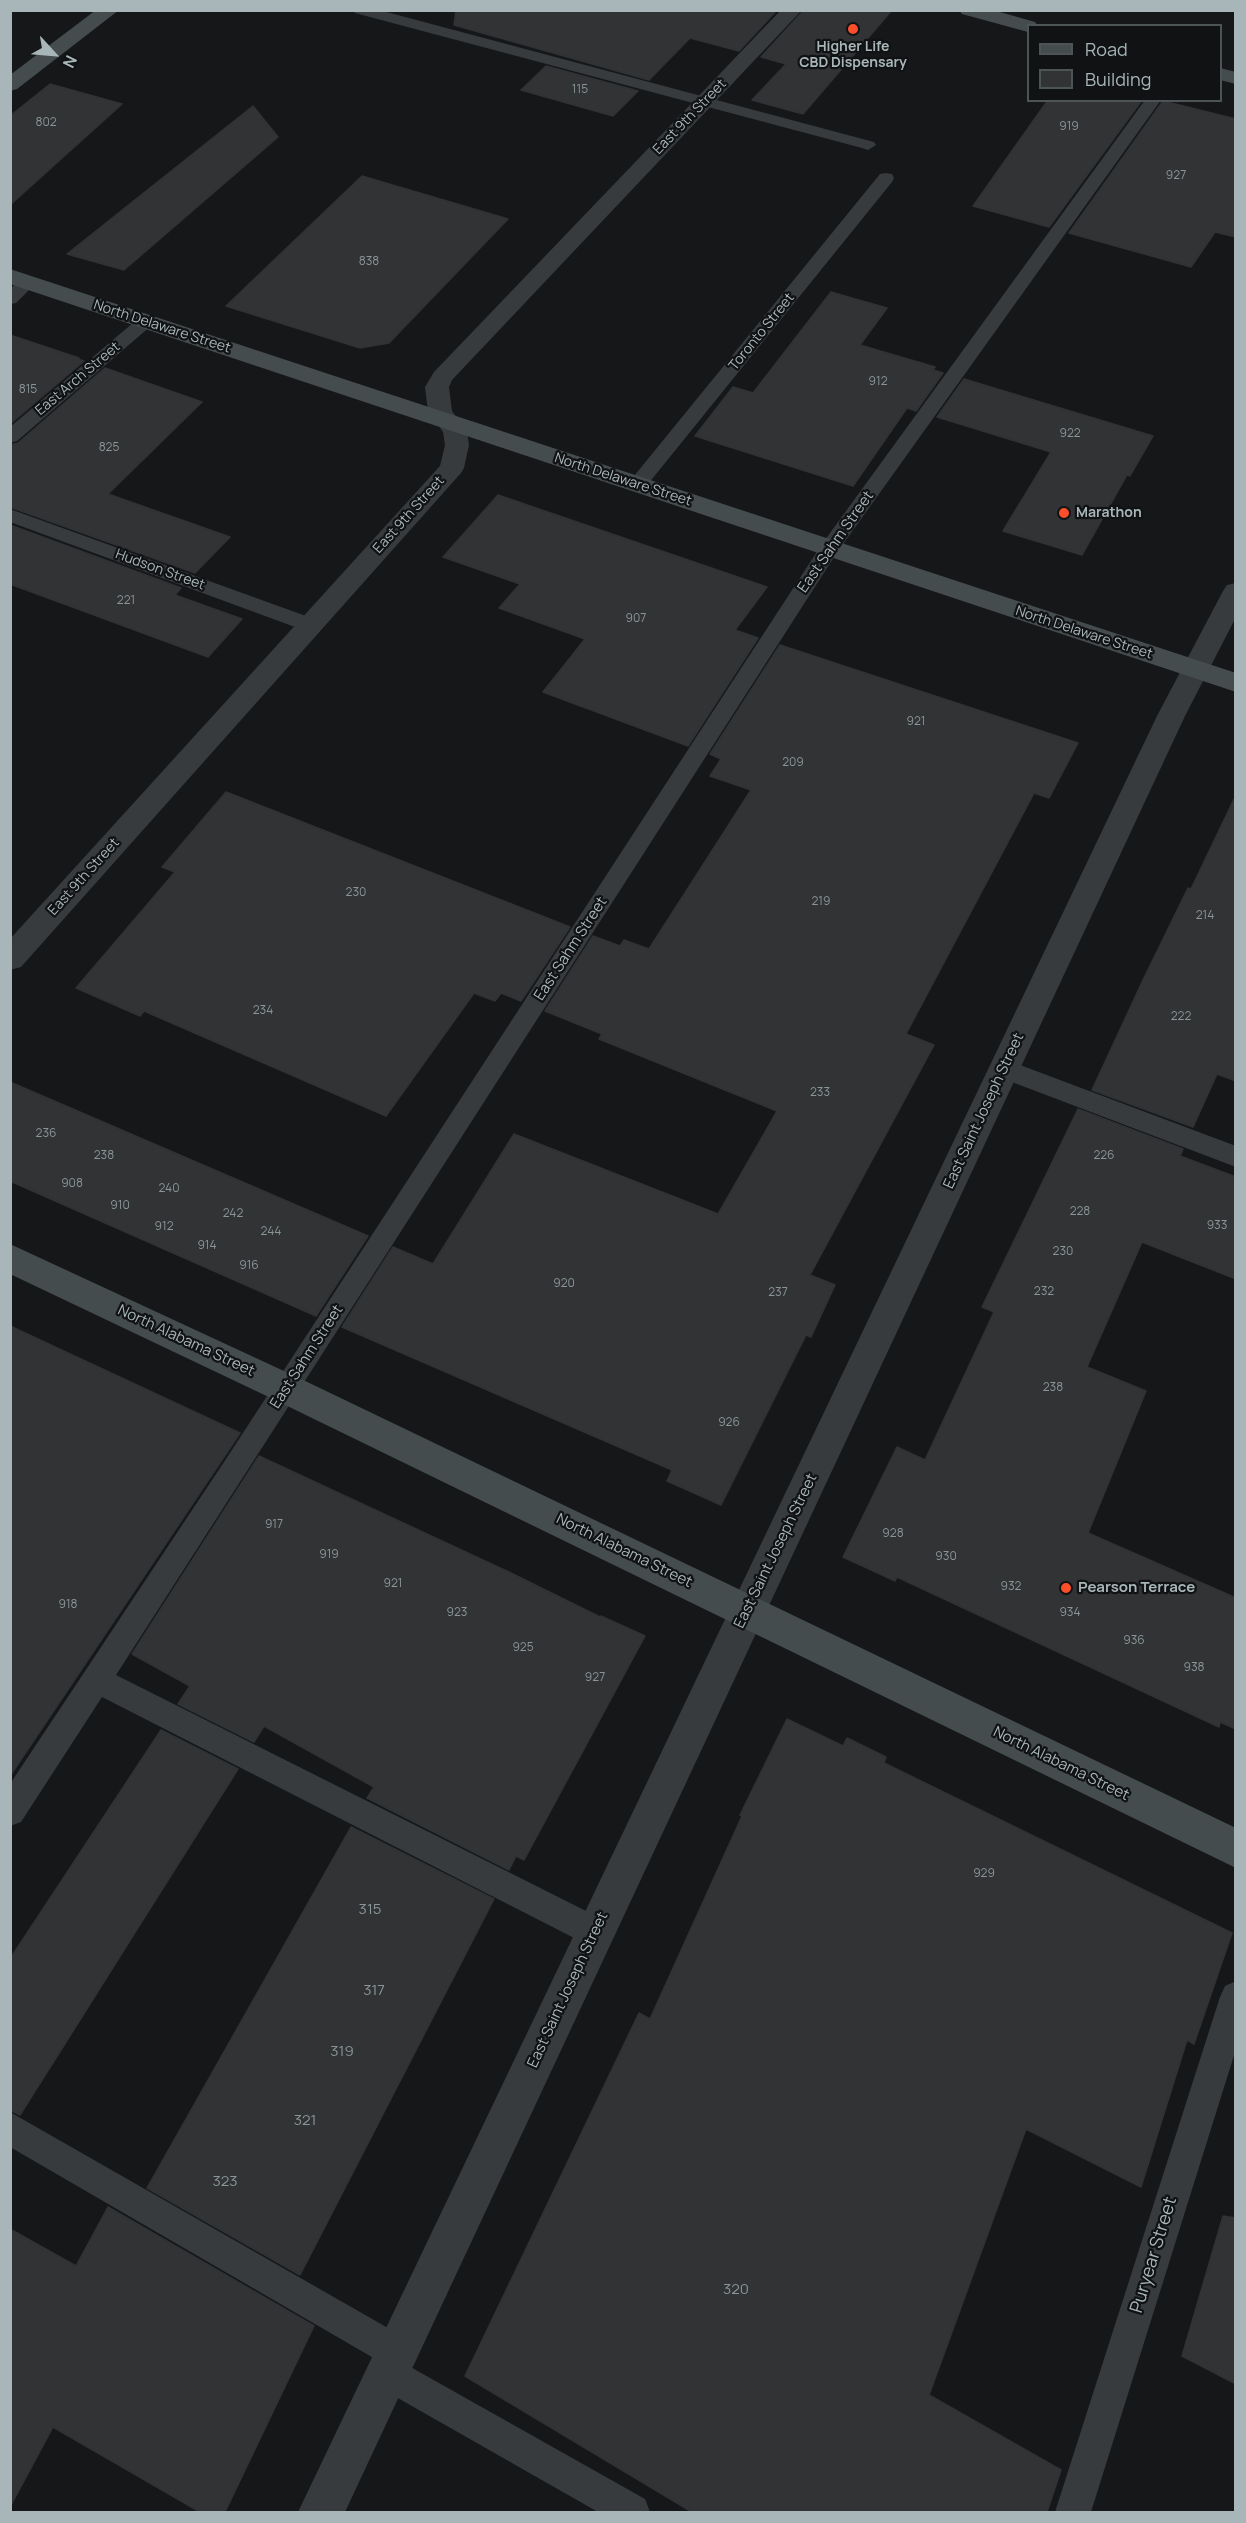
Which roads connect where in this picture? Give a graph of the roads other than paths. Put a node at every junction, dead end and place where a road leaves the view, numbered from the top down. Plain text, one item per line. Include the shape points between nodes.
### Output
1 (360, 10) edge
2 (792, 10) edge
3 (969, 10) edge
4 (100, 12) edge
5 (1027, 25) edge
6 (10, 85) edge
7 (705, 101) junction
8 (1152, 102) edge
9 (868, 146) dead end
10 (886, 178) dead end
11 (16, 286) edge
12 (146, 321) junction
13 (449, 422) junction
14 (10, 437) edge
15 (637, 485) junction
16 (10, 515) edge
17 (829, 549) junction
18 (1236, 591) edge
19 (310, 626) junction
20 (1194, 669) junction
21 (1236, 683) edge
22 (10, 959) edge
23 (1004, 1069) junction
24 (1236, 1157) edge
25 (10, 1258) edge
26 (287, 1389) junction
27 (747, 1611) junction
28 (97, 1680) junction
29 (10, 1811) edge
30 (1236, 1849) edge
31 (595, 1932) junction
32 (1236, 1997) edge
33 (10, 2128) edge
34 (392, 2362) junction
35 (321, 2512) edge
36 (632, 2512) edge
37 (1073, 2512) edge

1 - 7 lane
2 - 7 street, East 9th Street
3 - 5 main road
4 - 6 main road
7 - 9 lane
7 - 13 street, East 9th Street via 442,377 437,387 438,402
8 - 17 lane, East Sahm Street
10 - 15 lane, Toronto Street
11 - 12 main road, North Delaware Street
12 - 13 main road, North Delaware Street
12 - 14 lane, East Arch Street
13 - 15 main road, North Delaware Street
13 - 19 street, East 9th Street via 457,446 452,468
15 - 17 main road, North Delaware Street
16 - 19 lane, Hudson Street
17 - 20 main road, North Delaware Street
17 - 26 lane, East Sahm Street
18 - 20 street, East Saint Joseph Street
19 - 22 street, East 9th Street
20 - 21 main road, North Delaware Street
20 - 23 street, East Saint Joseph Street
23 - 24 lane
23 - 27 street, East Saint Joseph Street
25 - 26 main road, North Alabama Street
26 - 27 main road, North Alabama Street
26 - 28 lane, East Sahm Street
27 - 30 main road, North Alabama Street
27 - 31 street, East Saint Joseph Street
28 - 29 lane, East Sahm Street
28 - 31 lane
31 - 34 street, East Saint Joseph Street
32 - 37 lane, Puryear Street
33 - 34 lane
34 - 35 street, East Saint Joseph Street
34 - 36 lane

